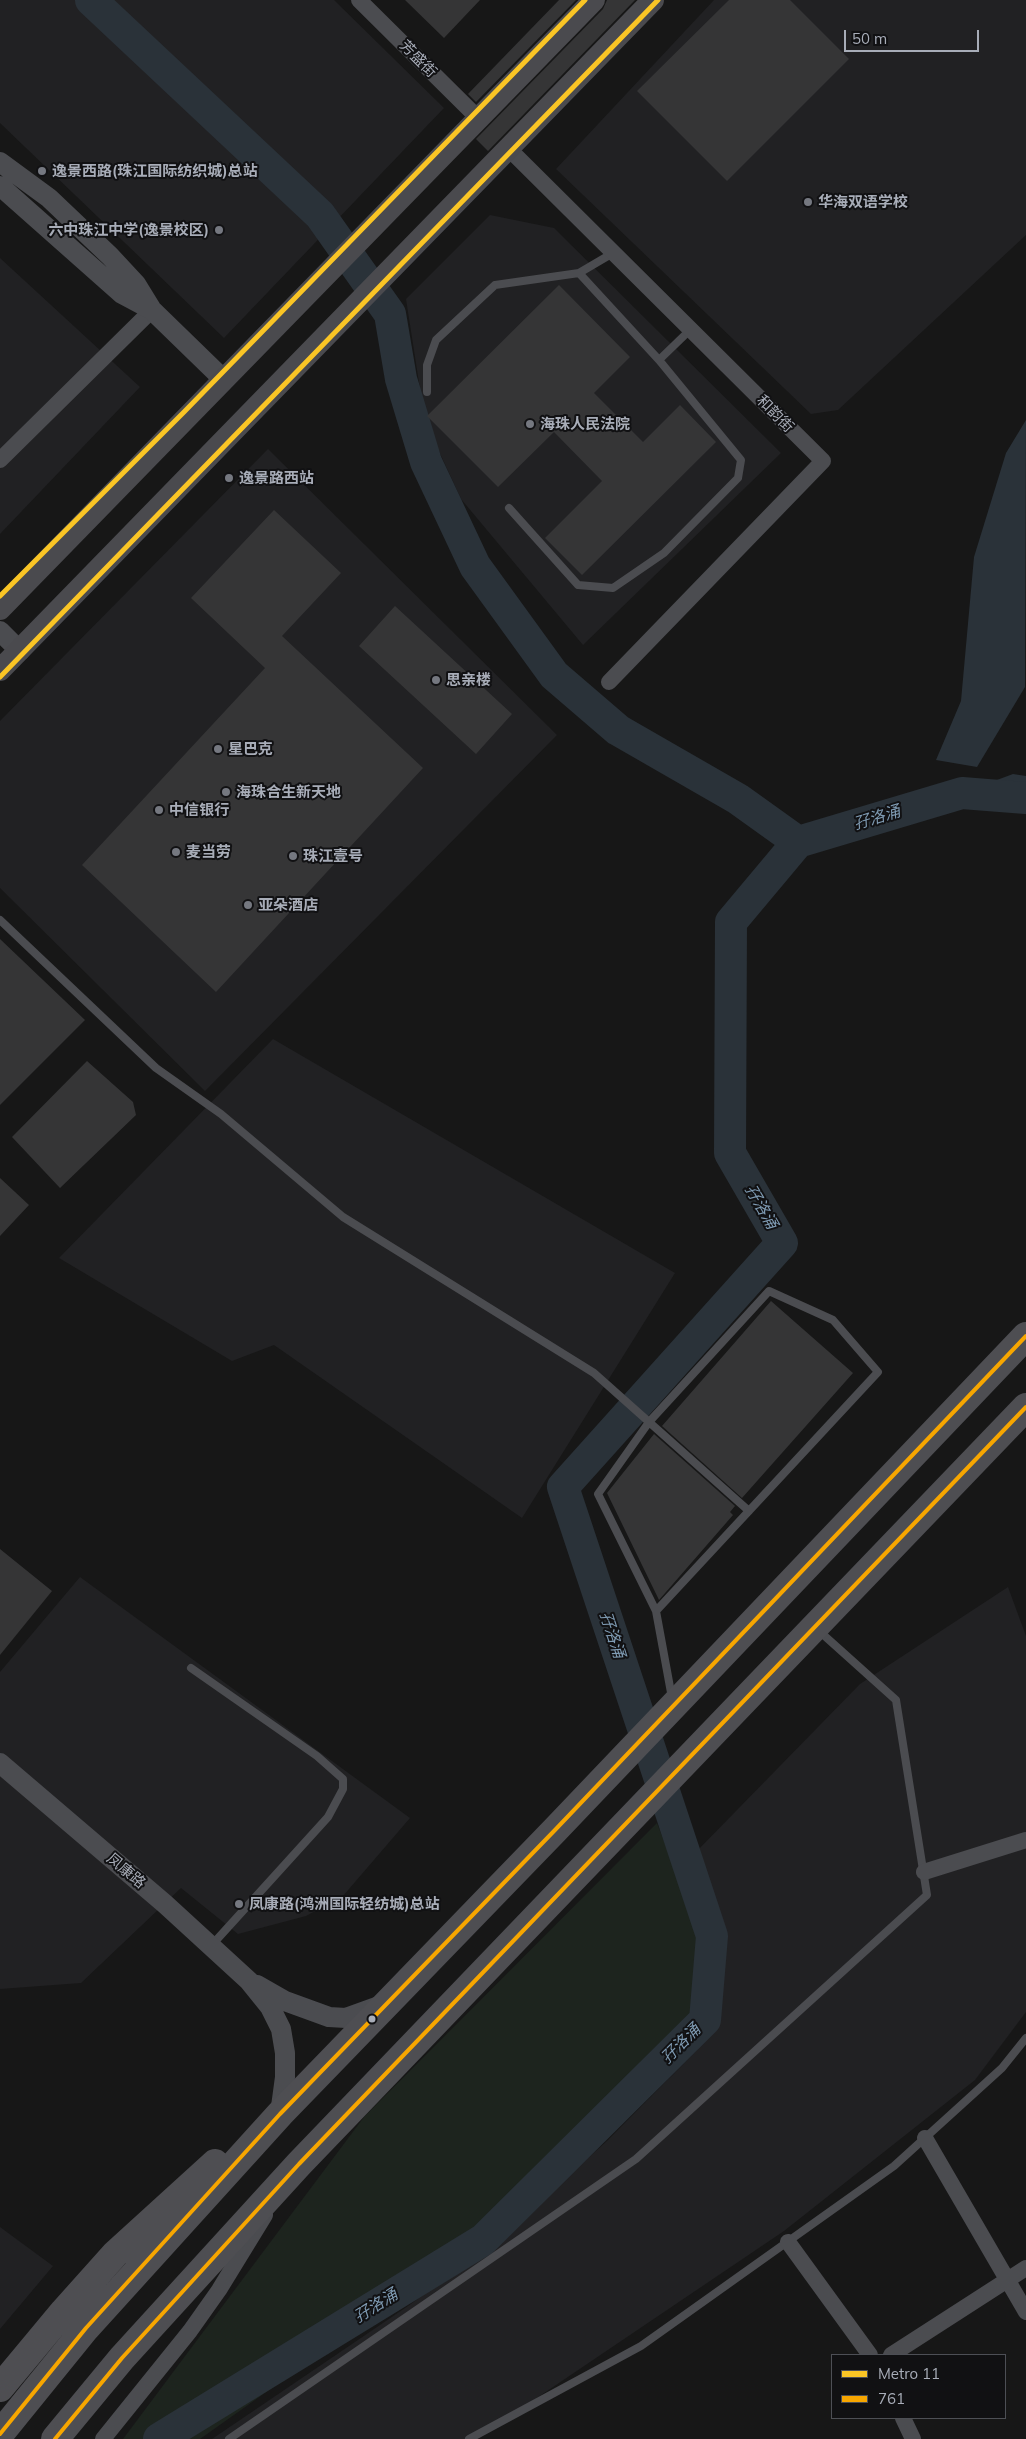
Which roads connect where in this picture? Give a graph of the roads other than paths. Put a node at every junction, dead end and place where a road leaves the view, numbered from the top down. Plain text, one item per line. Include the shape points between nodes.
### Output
1 (358, 0) edge
2 (594, 0) edge
3 (653, 0) edge
4 (478, 117) junction
5 (509, 149) junction
6 (0, 162) edge
7 (0, 186) edge
8 (613, 252) junction
9 (579, 273) junction
10 (152, 310) junction
11 (690, 330) junction
12 (659, 360) junction
13 (223, 379) junction
14 (427, 392) dead end
15 (0, 460) edge
16 (509, 508) dead end
17 (0, 609) edge
18 (0, 631) edge
19 (20, 650) junction
20 (0, 670) edge
21 (609, 682) dead end
22 (0, 920) edge
23 (1026, 1336) edge
24 (1026, 1407) edge
25 (649, 1422) junction
26 (749, 1511) junction
27 (656, 1611) junction
28 (814, 1627) junction
29 (191, 1668) dead end
30 (674, 1705) junction
31 (0, 1763) edge
32 (1026, 1840) edge
33 (924, 1872) junction
34 (211, 1946) junction
35 (249, 1980) junction
36 (384, 2004) junction
37 (1026, 2038) edge
38 (280, 2114) junction
39 (925, 2138) junction
40 (299, 2164) junction
41 (788, 2242) junction
42 (1026, 2268) edge
43 (1007, 2280) junction
44 (1026, 2312) edge
45 (869, 2354) edge
46 (893, 2354) edge
47 (0, 2388) edge
48 (903, 2419) edge
49 (0, 2434) edge
50 (55, 2439) edge
51 (102, 2439) edge
52 (229, 2439) edge
53 (469, 2439) edge
54 (913, 2439) edge

1 - 4 street, 芳盛街
2 - 4 main road
3 - 5 main road
4 - 13 main road
5 - 8 street, 和韵街
5 - 19 main road
6 - 10 street via 49,198 110,256 136,284
7 - 10 street via 122,294
8 - 9 lane
8 - 11 street, 和韵街
9 - 12 lane
9 - 14 lane via 496,285 436,340 427,365
10 - 13 street
10 - 15 street
11 - 12 lane
11 - 21 street, 和韵街 via 823,461
12 - 16 lane via 741,460 738,478 664,553 613,588 578,585
13 - 17 main road
18 - 19 street
19 - 20 main road
22 - 25 lane via 156,1068 222,1114 343,1217 594,1373
23 - 30 highway
24 - 28 highway
25 - 26 lane
25 - 26 lane via 769,1291 833,1320 878,1372
25 - 27 lane via 598,1494
26 - 27 lane
27 - 30 lane
28 - 33 lane via 896,1700
28 - 40 highway
29 - 34 lane via 317,1756 343,1779 344,1789 328,1817
30 - 36 highway
31 - 34 street, 凤康路
32 - 33 street
33 - 52 lane via 927,1895 636,2159
34 - 35 street, 凤康路
35 - 36 street via 285,2001 329,2017 346,2018
35 - 38 street via 281,2028 285,2076
36 - 38 highway
37 - 39 lane via 1002,2068
38 - 47 highway via 214,2164 115,2254
38 - 49 highway via 86,2328
39 - 41 lane via 894,2166
39 - 43 street
40 - 50 highway via 122,2358
40 - 51 street via 190,2331
41 - 45 street
41 - 53 lane via 641,2346
42 - 43 street
43 - 44 street
43 - 46 street
48 - 54 street

